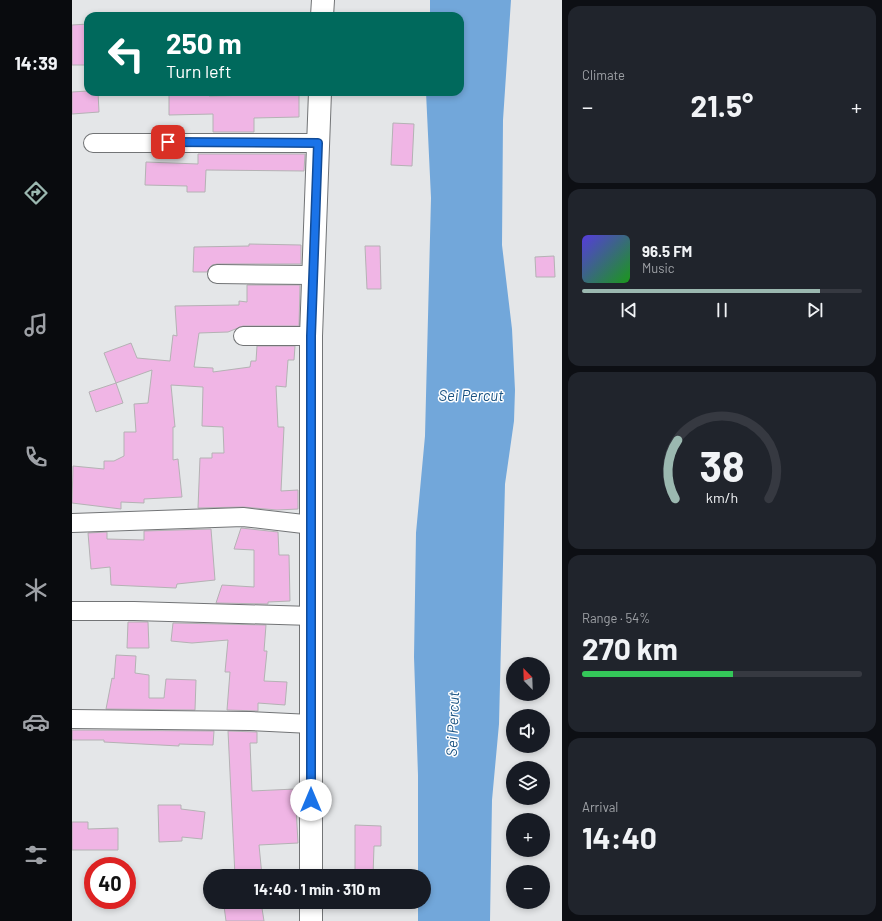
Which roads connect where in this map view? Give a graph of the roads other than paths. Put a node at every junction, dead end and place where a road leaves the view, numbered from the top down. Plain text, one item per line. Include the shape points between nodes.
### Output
1 (322, 0) edge
2 (322, 12) edge
3 (320, 96) edge
4 (93, 142) dead end
5 (318, 143) junction
6 (217, 274) dead end
7 (312, 274) junction
8 (243, 336) dead end
9 (311, 336) junction
10 (72, 523) edge
11 (312, 525) junction
12 (72, 611) edge
13 (312, 616) junction
14 (72, 719) edge
15 (311, 724) junction
16 (310, 869) edge
17 (310, 909) edge
18 (310, 921) edge

1 - 2 street
3 - 5 street
4 - 5 street
5 - 7 street
6 - 7 street
7 - 9 street
8 - 9 street
9 - 11 street
10 - 11 street via 243,517
11 - 13 street
12 - 13 street
13 - 15 street
14 - 15 street
15 - 16 street
17 - 18 street

